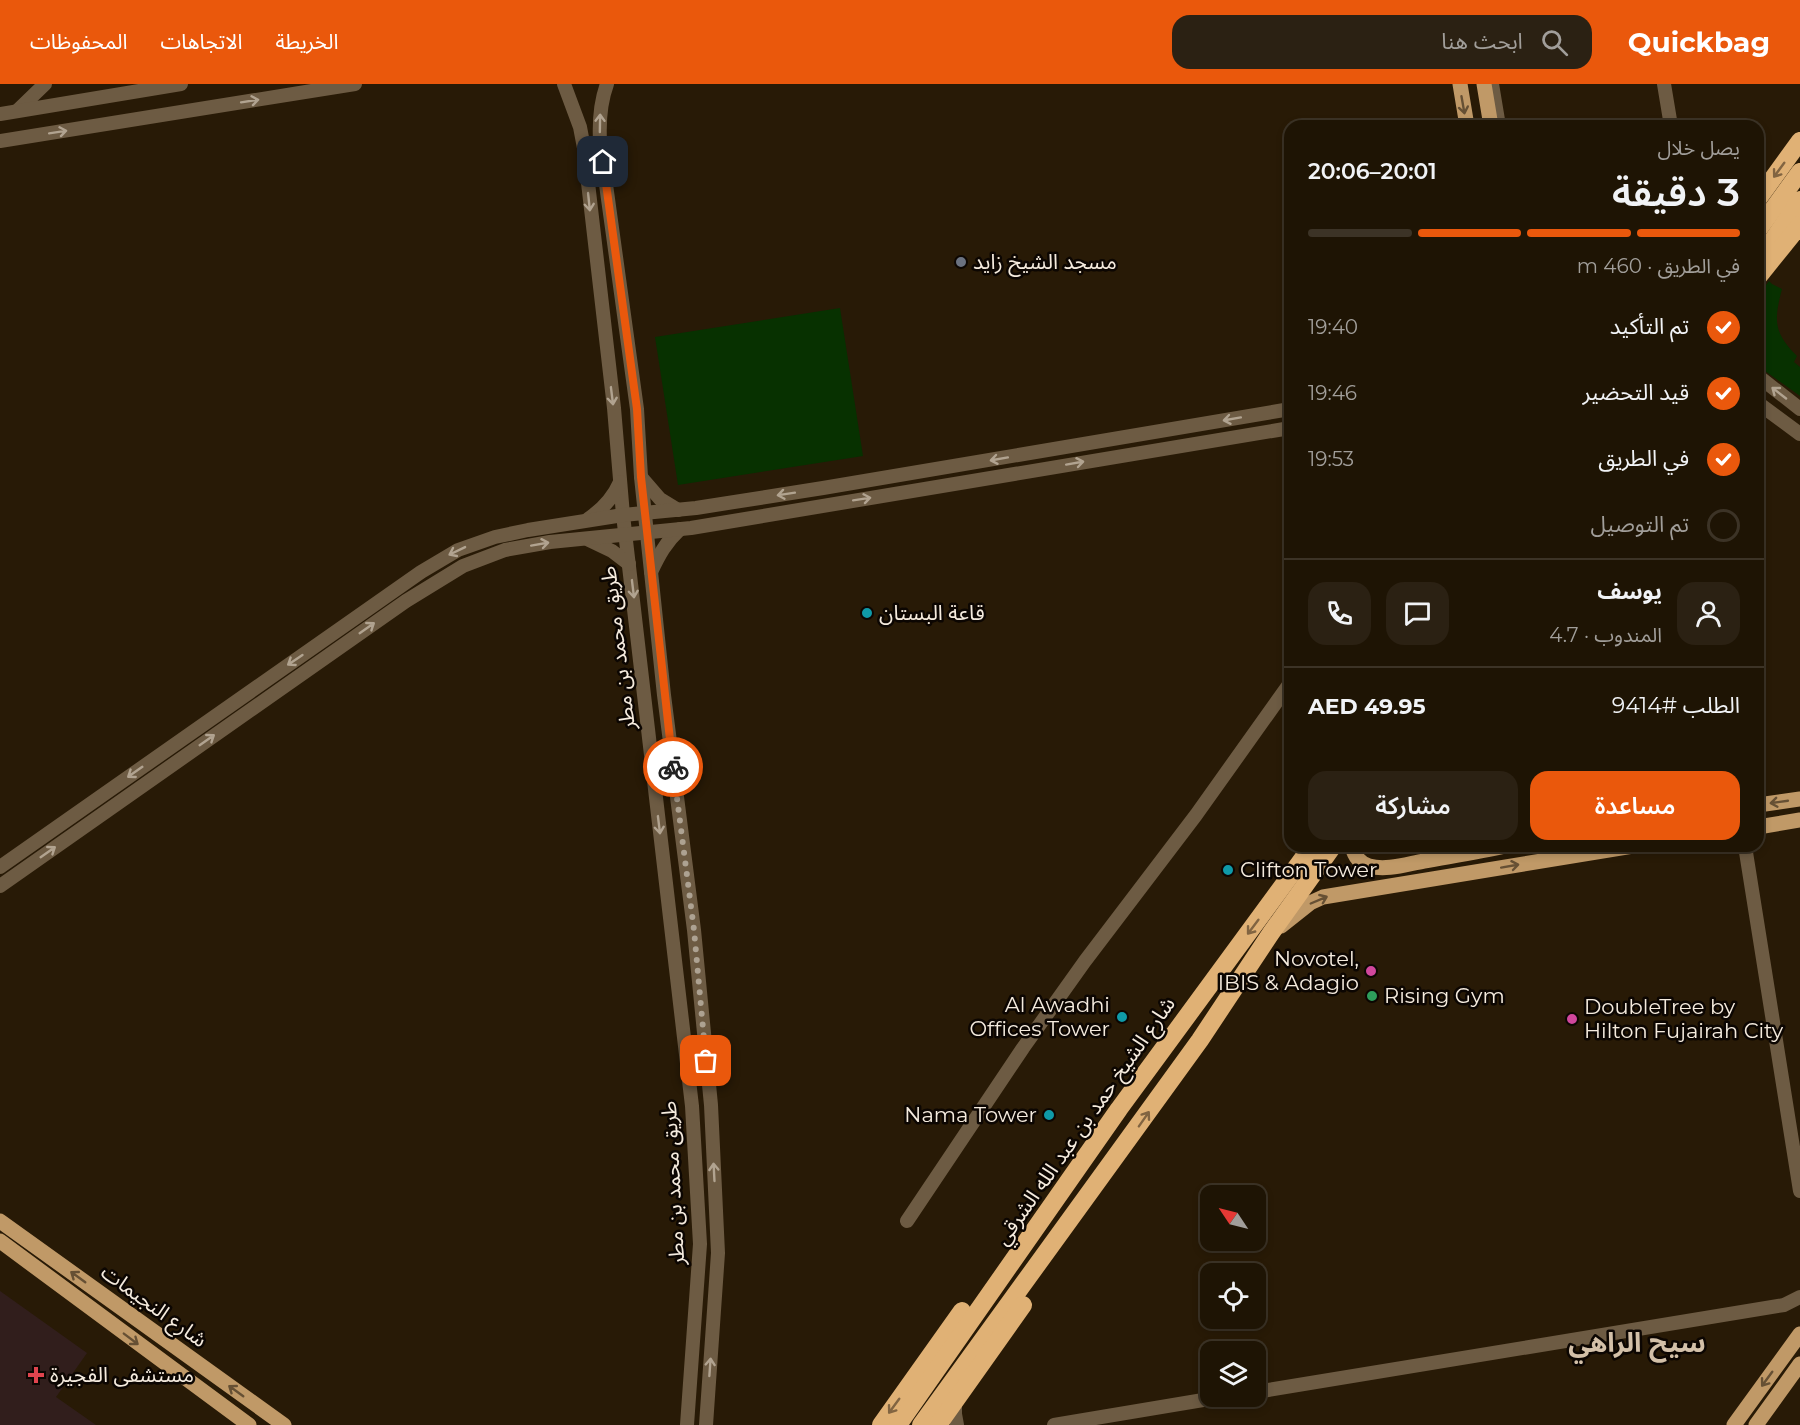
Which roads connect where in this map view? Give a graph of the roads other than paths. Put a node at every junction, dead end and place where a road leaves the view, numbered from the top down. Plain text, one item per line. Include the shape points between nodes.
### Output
1 (47, 84) edge
2 (181, 84) edge
3 (355, 84) edge
4 (564, 84) edge
5 (607, 84) edge
6 (1460, 84) edge
7 (1484, 84) edge
8 (1492, 84) edge
9 (1664, 84) edge
10 (162, 86) edge
11 (64, 103) junction
12 (17, 111) junction
13 (0, 114) edge
14 (1466, 120) edge
15 (1490, 120) edge
16 (1498, 120) edge
17 (1670, 120) edge
18 (0, 141) edge
19 (1800, 141) edge
20 (1800, 172) edge
21 (1764, 191) edge
22 (1800, 200) edge
23 (1764, 223) edge
24 (1800, 225) edge
25 (1764, 253) edge
26 (1764, 270) edge
27 (1764, 381) edge
28 (1764, 408) edge
29 (1799, 409) edge
30 (1284, 410) edge
31 (1787, 425) junction
32 (1184, 428) junction
33 (1284, 429) edge
34 (1800, 434) edge
35 (1179, 447) junction
36 (1031, 454) junction
37 (1021, 472) junction
38 (641, 477) junction
39 (621, 480) junction
40 (818, 489) junction
41 (813, 507) junction
42 (678, 510) junction
43 (645, 513) junction
44 (623, 515) junction
45 (583, 522) junction
46 (680, 529) junction
47 (647, 532) junction
48 (627, 534) junction
49 (584, 538) junction
50 (629, 564) junction
51 (651, 572) junction
52 (1284, 691) edge
53 (1800, 799) edge
54 (1764, 804) edge
55 (1800, 815) edge
56 (1792, 821) edge
57 (1764, 825) edge
58 (1308, 852) edge
59 (1329, 852) edge
60 (1354, 852) edge
61 (1474, 852) edge
62 (1596, 852) edge
63 (1746, 852) edge
64 (1410, 864) junction
65 (0, 867) edge
66 (1404, 883) junction
67 (0, 886) edge
68 (1271, 933) junction
69 (1119, 1109) junction
70 (1110, 1167) junction
71 (1800, 1191) edge
72 (0, 1221) edge
73 (907, 1221) dead end
74 (0, 1241) edge
75 (1800, 1297) edge
76 (1800, 1334) edge
77 (1800, 1364) edge
78 (1266, 1390) edge
79 (955, 1401) junction
80 (1200, 1401) edge
81 (217, 1402) junction
82 (229, 1425) edge
83 (249, 1425) edge
84 (284, 1425) edge
85 (687, 1425) edge
86 (706, 1425) edge
87 (880, 1425) edge
88 (898, 1425) edge
89 (921, 1425) edge
90 (938, 1425) edge
91 (957, 1425) edge
92 (1054, 1425) edge
93 (1734, 1425) edge
94 (1756, 1425) edge

1 - 11 street
1 - 12 street
2 - 10 street
18 -> 3 street
4 -> 39 street, طريق محمد بن مطر via 584,148
38 -> 5 street, طريق محمد بن مطر via 637,409 600,141 600,112
6 -> 14 main road
7 - 15 main road
8 - 16 street
9 - 17 street
10 - 11 street
11 - 12 street
12 - 13 street
19 -> 21 highway
20 - 23 highway
22 - 25 highway
24 - 26 highway
29 -> 27 street
28 - 31 street
29 - 31 street
30 -> 32 street
31 - 34 street
32 - 35 street via 1176,436
32 - 36 street
33 - 35 street
37 -> 35 street
36 - 37 street via 1036,463
36 -> 40 street
41 -> 37 street
38 - 42 street via 660,500
38 - 43 street, طريق محمد بن مطر
39 - 44 street, طريق محمد بن مطر
39 - 45 street via 604,507
40 - 41 street via 807,499
40 -> 42 street
41 - 46 street
42 - 43 street
43 - 44 street
43 - 47 street, طريق محمد بن مطر
44 - 45 street
44 - 48 street, طريق محمد بن مطر
45 -> 65 street via 495,537 458,550
46 - 47 street
46 - 51 street via 662,548
47 - 48 street
47 - 51 street, طريق محمد بن مطر
48 - 49 street
48 - 50 street, طريق محمد بن مطر
49 - 50 street via 612,550
67 -> 49 street via 406,601 463,566 505,550
50 -> 85 street, طريق محمد بن مطر via 692,1106 700,1244
86 -> 51 street, طريق محمد بن مطر via 718,1253 711,1105
52 - 73 street via 1023,1048
53 -> 54 main road
55 - 56 main road
56 - 57 main road
58 -> 69 highway, شارع الشيخ حمد بن عبد الله الشرقي
59 - 68 highway, شارع الشيخ حمد بن عبد الله الشرقي
60 - 64 main road via 1370,866
61 - 64 main road
66 -> 62 main road
63 - 71 street
64 - 66 main road via 1400,874
68 -> 66 main road via 1317,899
70 -> 68 highway, شارع الشيخ حمد بن عبد الله الشرقي
69 -> 87 highway via 1105,1119 1076,1156
69 - 88 highway, شارع الشيخ حمد بن عبد الله الشرقي
70 - 79 highway via 1015,1317
70 - 89 highway, شارع الشيخ حمد بن عبد الله الشرقي
84 -> 72 main road, شارع النجيمات
74 -> 81 main road, شارع النجيمات
75 - 78 street via 1784,1305
76 -> 93 main road
77 - 94 main road
79 - 90 highway
79 - 91 street
80 - 92 street
81 - 82 main road
81 - 83 main road, شارع النجيمات

